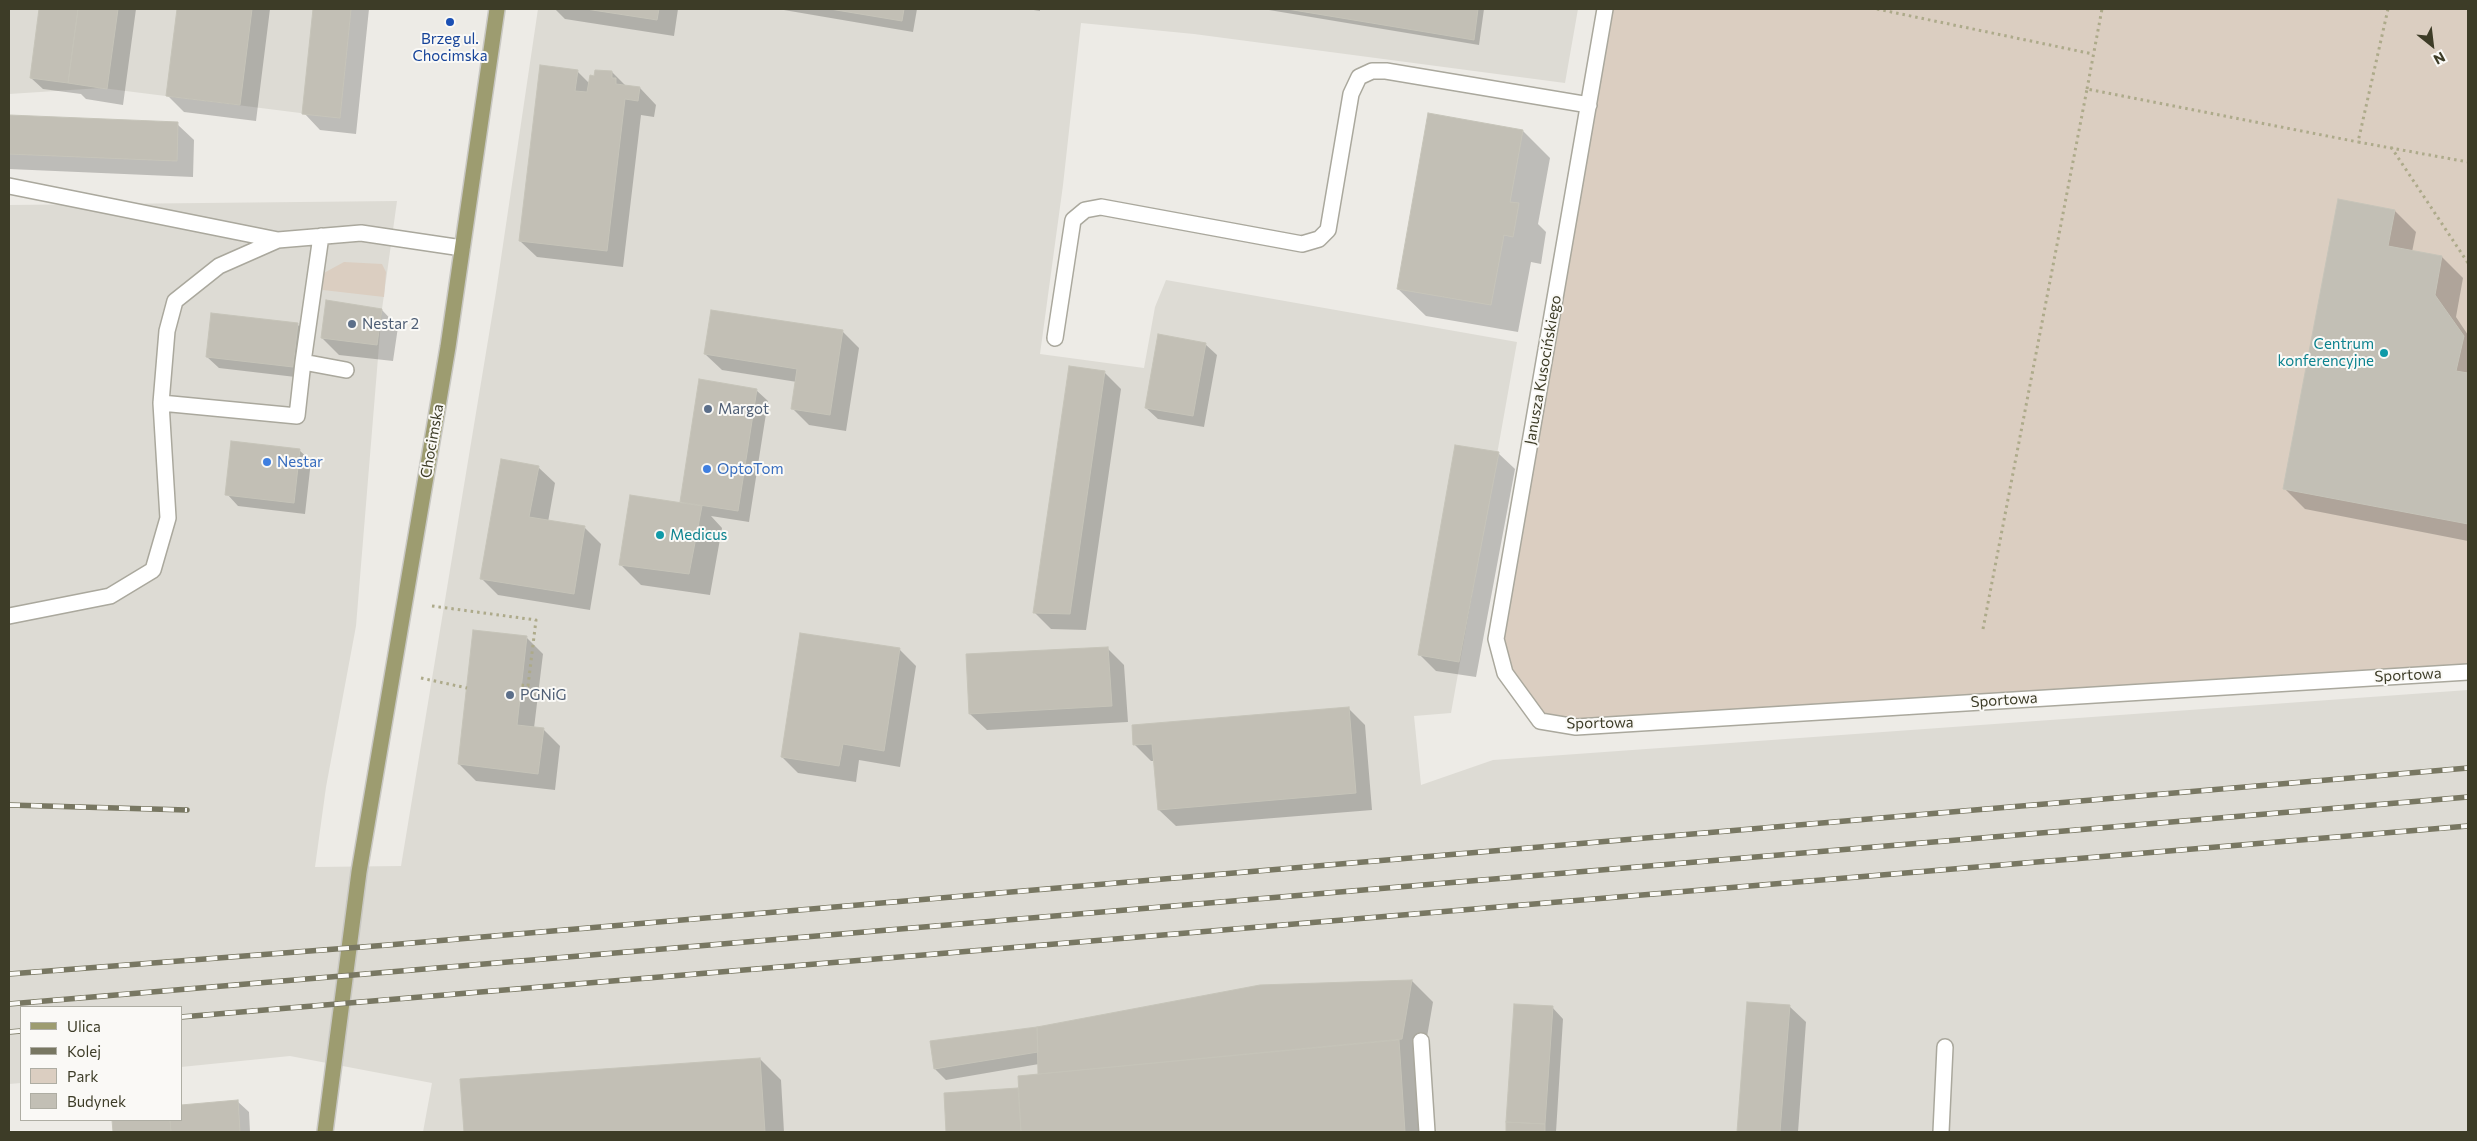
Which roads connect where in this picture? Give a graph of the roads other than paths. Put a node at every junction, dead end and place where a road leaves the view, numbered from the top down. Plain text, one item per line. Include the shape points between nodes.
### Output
1 (497, 9) edge
2 (1606, 9) edge
3 (1589, 105) junction
4 (9, 186) edge
5 (321, 236) junction
6 (278, 240) junction
7 (462, 248) junction
8 (1055, 338) dead end
9 (303, 362) junction
10 (346, 370) dead end
11 (160, 403) junction
12 (9, 616) edge
13 (2468, 672) edge
14 (1540, 721) joint
15 (1420, 1041) dead end
16 (1944, 1047) dead end
17 (325, 1132) edge
18 (1427, 1132) edge
19 (1941, 1132) edge

1 - 7 main road, Chocimska
2 - 3 street, Janusza Kusocińskiego
3 - 8 street via 1372,71 1359,77 1351,94 1328,230 1319,239 1302,244 1102,207 1085,210 1073,220
3 - 14 street, Janusza Kusocińskiego via 1496,640 1505,672
4 - 6 street
5 - 6 street
5 - 7 street via 361,233
5 - 9 street
6 - 11 street via 219,266 176,301 167,331
7 - 17 main road, Chocimska via 359,872
9 - 10 street
9 - 11 street via 297,416
11 - 12 street via 168,518 153,570 110,596
13 - 14 street, Sportowa via 1576,727
15 - 18 street
16 - 19 street

